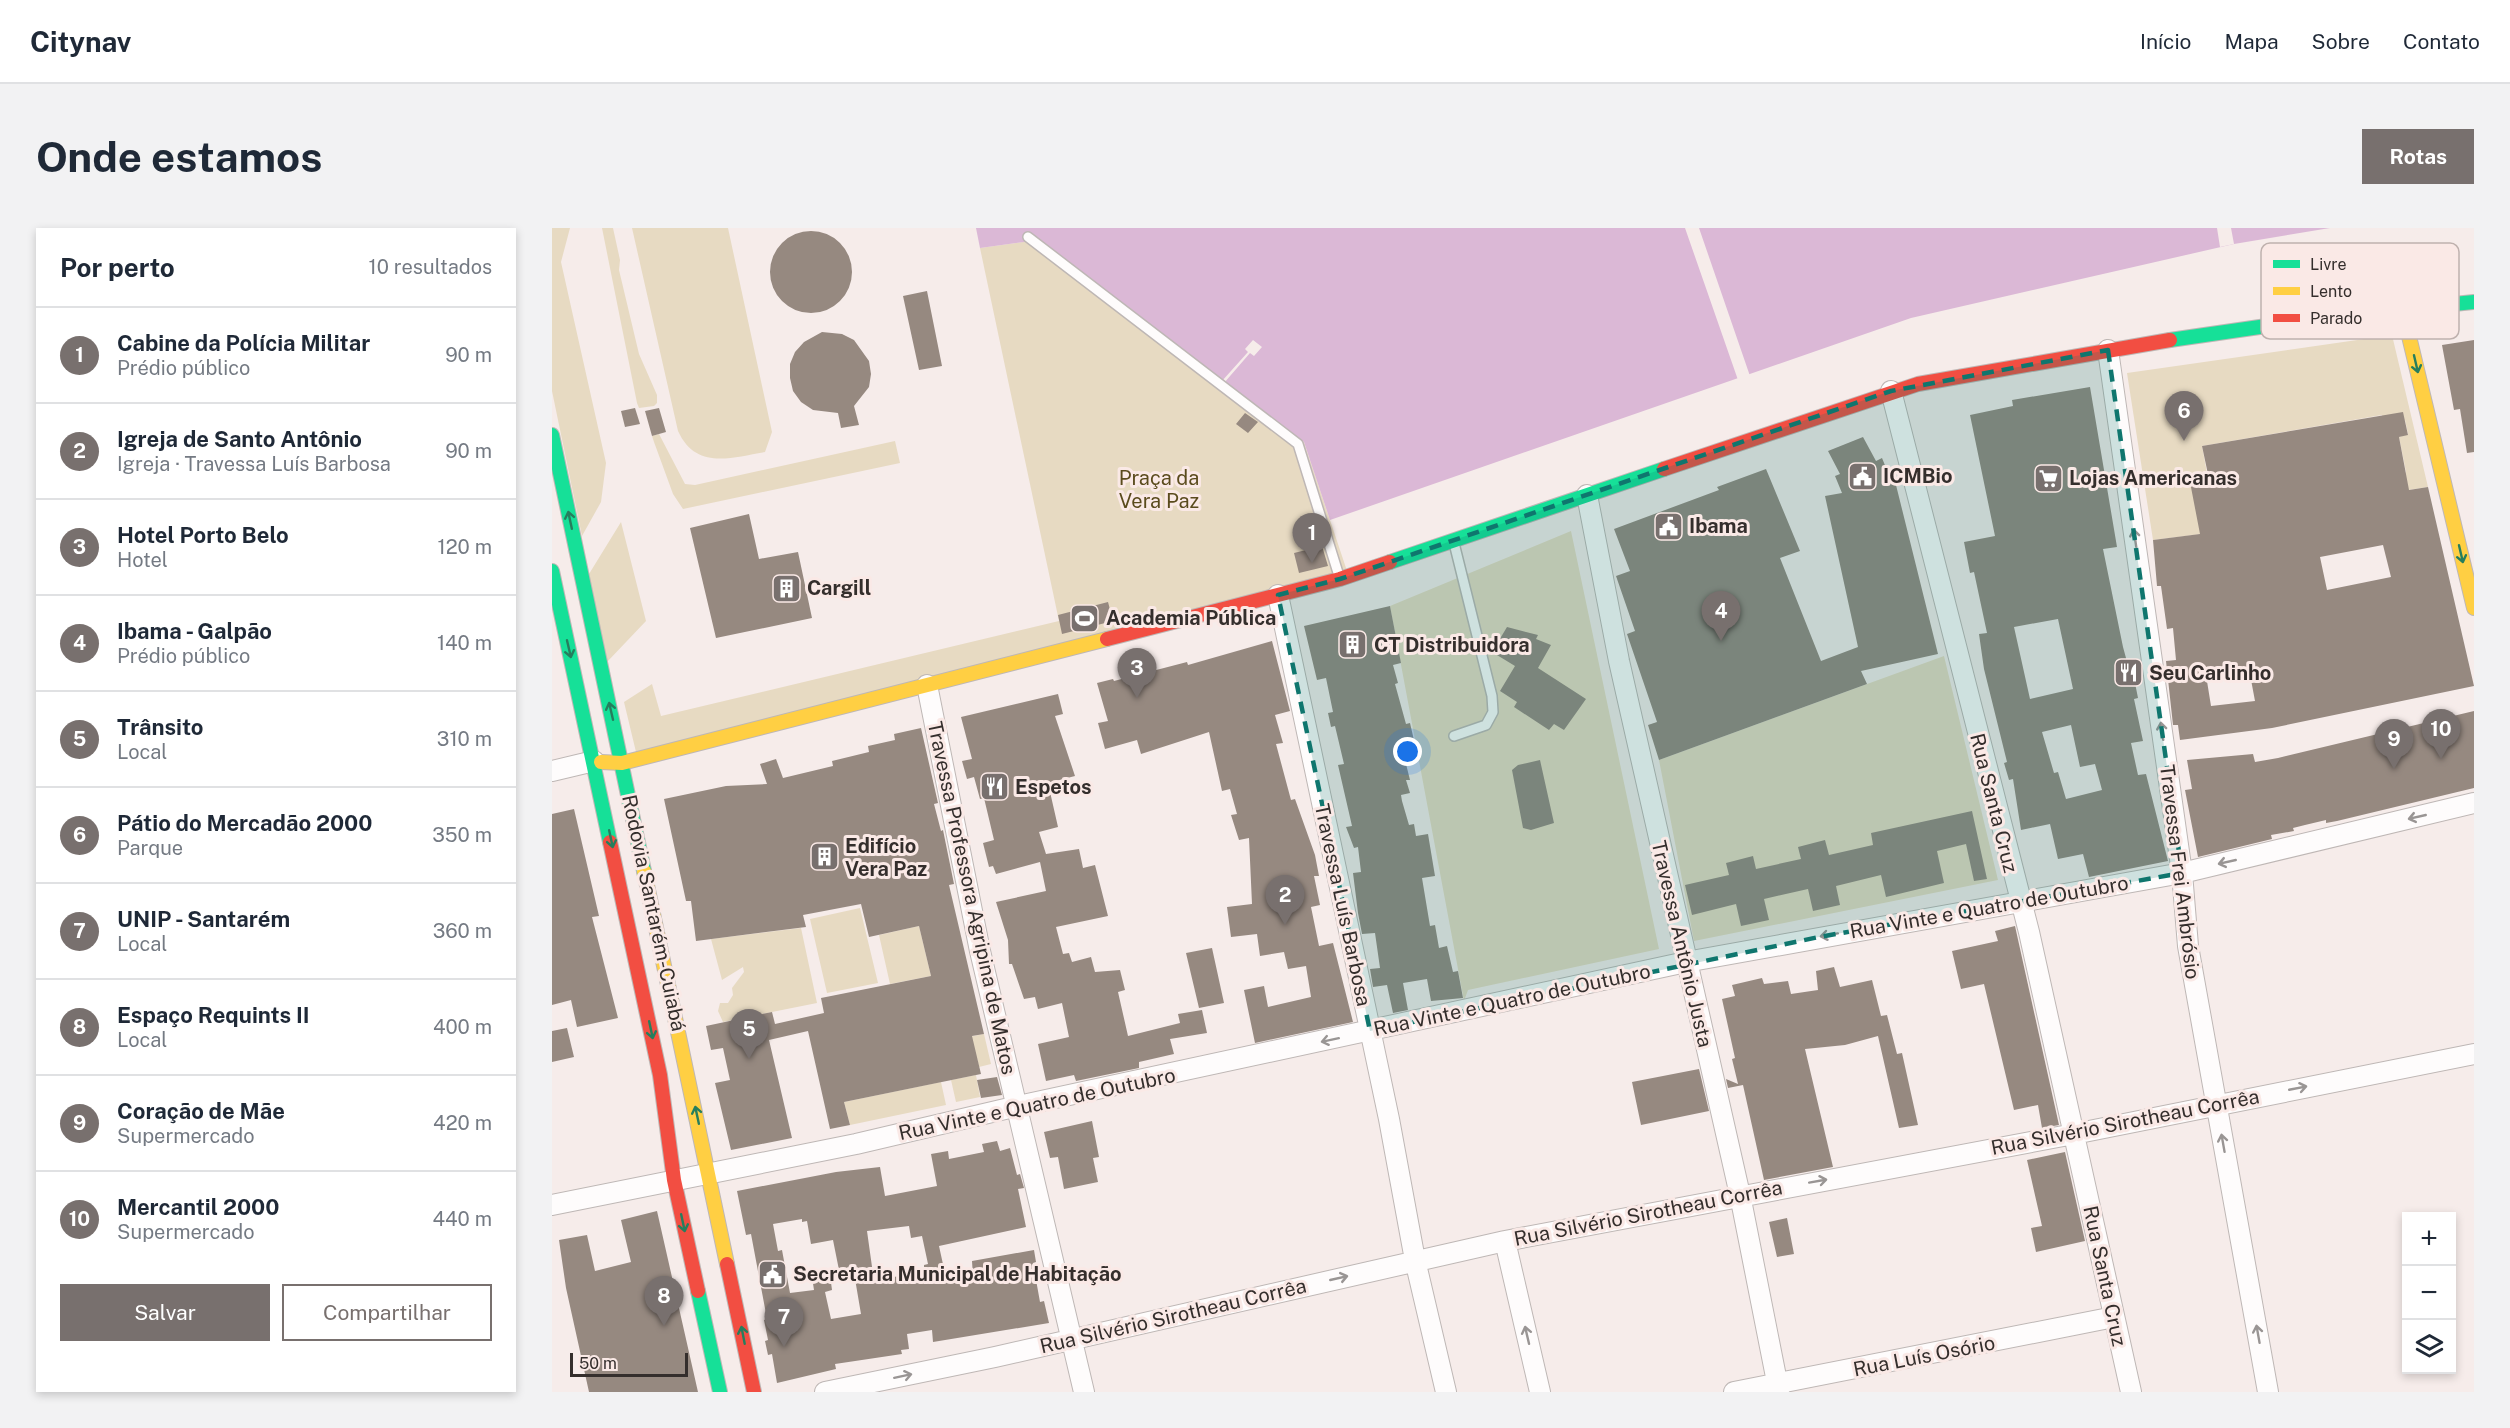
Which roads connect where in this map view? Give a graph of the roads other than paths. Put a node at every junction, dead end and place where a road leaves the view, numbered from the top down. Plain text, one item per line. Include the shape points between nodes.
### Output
1 (1028, 237) dead end
2 (2474, 302) edge
3 (2459, 303) edge
4 (2261, 328) edge
5 (2410, 339) edge
6 (2108, 350) junction
7 (1891, 391) junction
8 (552, 435) edge
9 (1587, 495) junction
10 (1453, 540) junction
11 (552, 572) edge
12 (1341, 583) junction
13 (584, 585) junction
14 (556, 592) junction
15 (1278, 595) junction
16 (2474, 608) edge
17 (927, 685) junction
18 (1454, 736) dead end
19 (594, 761) junction
20 (622, 763) junction
21 (552, 771) edge
22 (2474, 803) edge
23 (2182, 873) junction
24 (2019, 902) junction
25 (1686, 962) junction
26 (1370, 1031) junction
27 (2474, 1054) edge
28 (2216, 1103) junction
29 (1018, 1106) junction
30 (2074, 1134) junction
31 (709, 1173) junction
32 (674, 1180) junction
33 (1740, 1195) junction
34 (552, 1205) edge
35 (1505, 1241) junction
36 (1415, 1260) junction
37 (2114, 1317) junction
38 (1071, 1340) junction
39 (1778, 1388) edge
40 (720, 1392) edge
41 (754, 1392) edge
42 (825, 1392) edge
43 (1083, 1392) edge
44 (1446, 1392) edge
45 (1540, 1392) edge
46 (1734, 1392) edge
47 (2131, 1392) edge
48 (2268, 1392) edge

1 - 12 lane via 1298,444
2 - 3 main road
4 - 6 main road
5 -> 16 main road
6 - 7 main road
23 -> 6 street, Travessa Frei Ambrósio
7 - 9 main road
7 - 24 street, Rua Santa Cruz
13 -> 8 main road, Rodovia Santarém-Cuiabá
9 - 10 main road
9 - 25 street, Travessa Antônio Justa via 1619,661
10 - 12 main road
10 - 18 lane via 1493,712 1486,725
11 - 14 main road, Rodovia Santarém-Cuiabá
12 - 15 main road
13 - 14 main road
20 -> 13 main road, Rodovia Santarém-Cuiabá
14 -> 19 main road, Rodovia Santarém-Cuiabá
15 - 17 main road
15 - 26 street, Travessa Luís Barbosa
17 - 20 main road
17 - 29 street, Travessa Professora Agripina de Matos via 980,951
19 - 20 main road
19 - 21 street
19 -> 32 main road, Rodovia Santarém-Cuiabá via 660,1075
31 -> 20 main road, Rodovia Santarém-Cuiabá
22 -> 23 street, Rua Vinte e Quatro de Outubro
23 - 24 street, Rua Vinte e Quatro de Outubro
23 - 28 street, Travessa Frei Ambrósio via 2188,946
24 -> 25 street, Rua Vinte e Quatro de Outubro
24 - 30 street, Rua Santa Cruz
25 - 26 street, Rua Vinte e Quatro de Outubro
25 - 33 street, Travessa Antônio Justa
26 -> 29 street, Rua Vinte e Quatro de Outubro
26 - 36 street, Travessa Luís Barbosa
28 -> 27 street, Rua Silvério Sirotheau Corrêa
28 - 30 street, Rua Silvério Sirotheau Corrêa
48 -> 28 street, Travessa Frei Ambrósio
29 - 31 street, Rua Vinte e Quatro de Outubro
29 - 38 street, Travessa Professora Agripina de Matos
33 -> 30 street, Rua Silvério Sirotheau Corrêa
30 - 37 street, Rua Santa Cruz
31 - 32 street, Rua Vinte e Quatro de Outubro
41 -> 31 main road, Rodovia Santarém-Cuiabá
32 - 34 street, Rua Vinte e Quatro de Outubro
32 -> 40 main road, Rodovia Santarém-Cuiabá
33 - 35 street, Rua Silvério Sirotheau Corrêa
33 - 39 street, Travessa Antônio Justa
35 - 36 street, Rua Silvério Sirotheau Corrêa
45 -> 35 street
38 -> 36 street, Rua Silvério Sirotheau Corrêa
36 - 44 street, Travessa Luís Barbosa
37 - 39 street, Rua Luís Osório
37 - 47 street, Rua Santa Cruz
42 -> 38 street, Rua Silvério Sirotheau Corrêa
38 - 43 street, Travessa Professora Agripina de Matos
39 - 46 street, Rua Luís Osório

